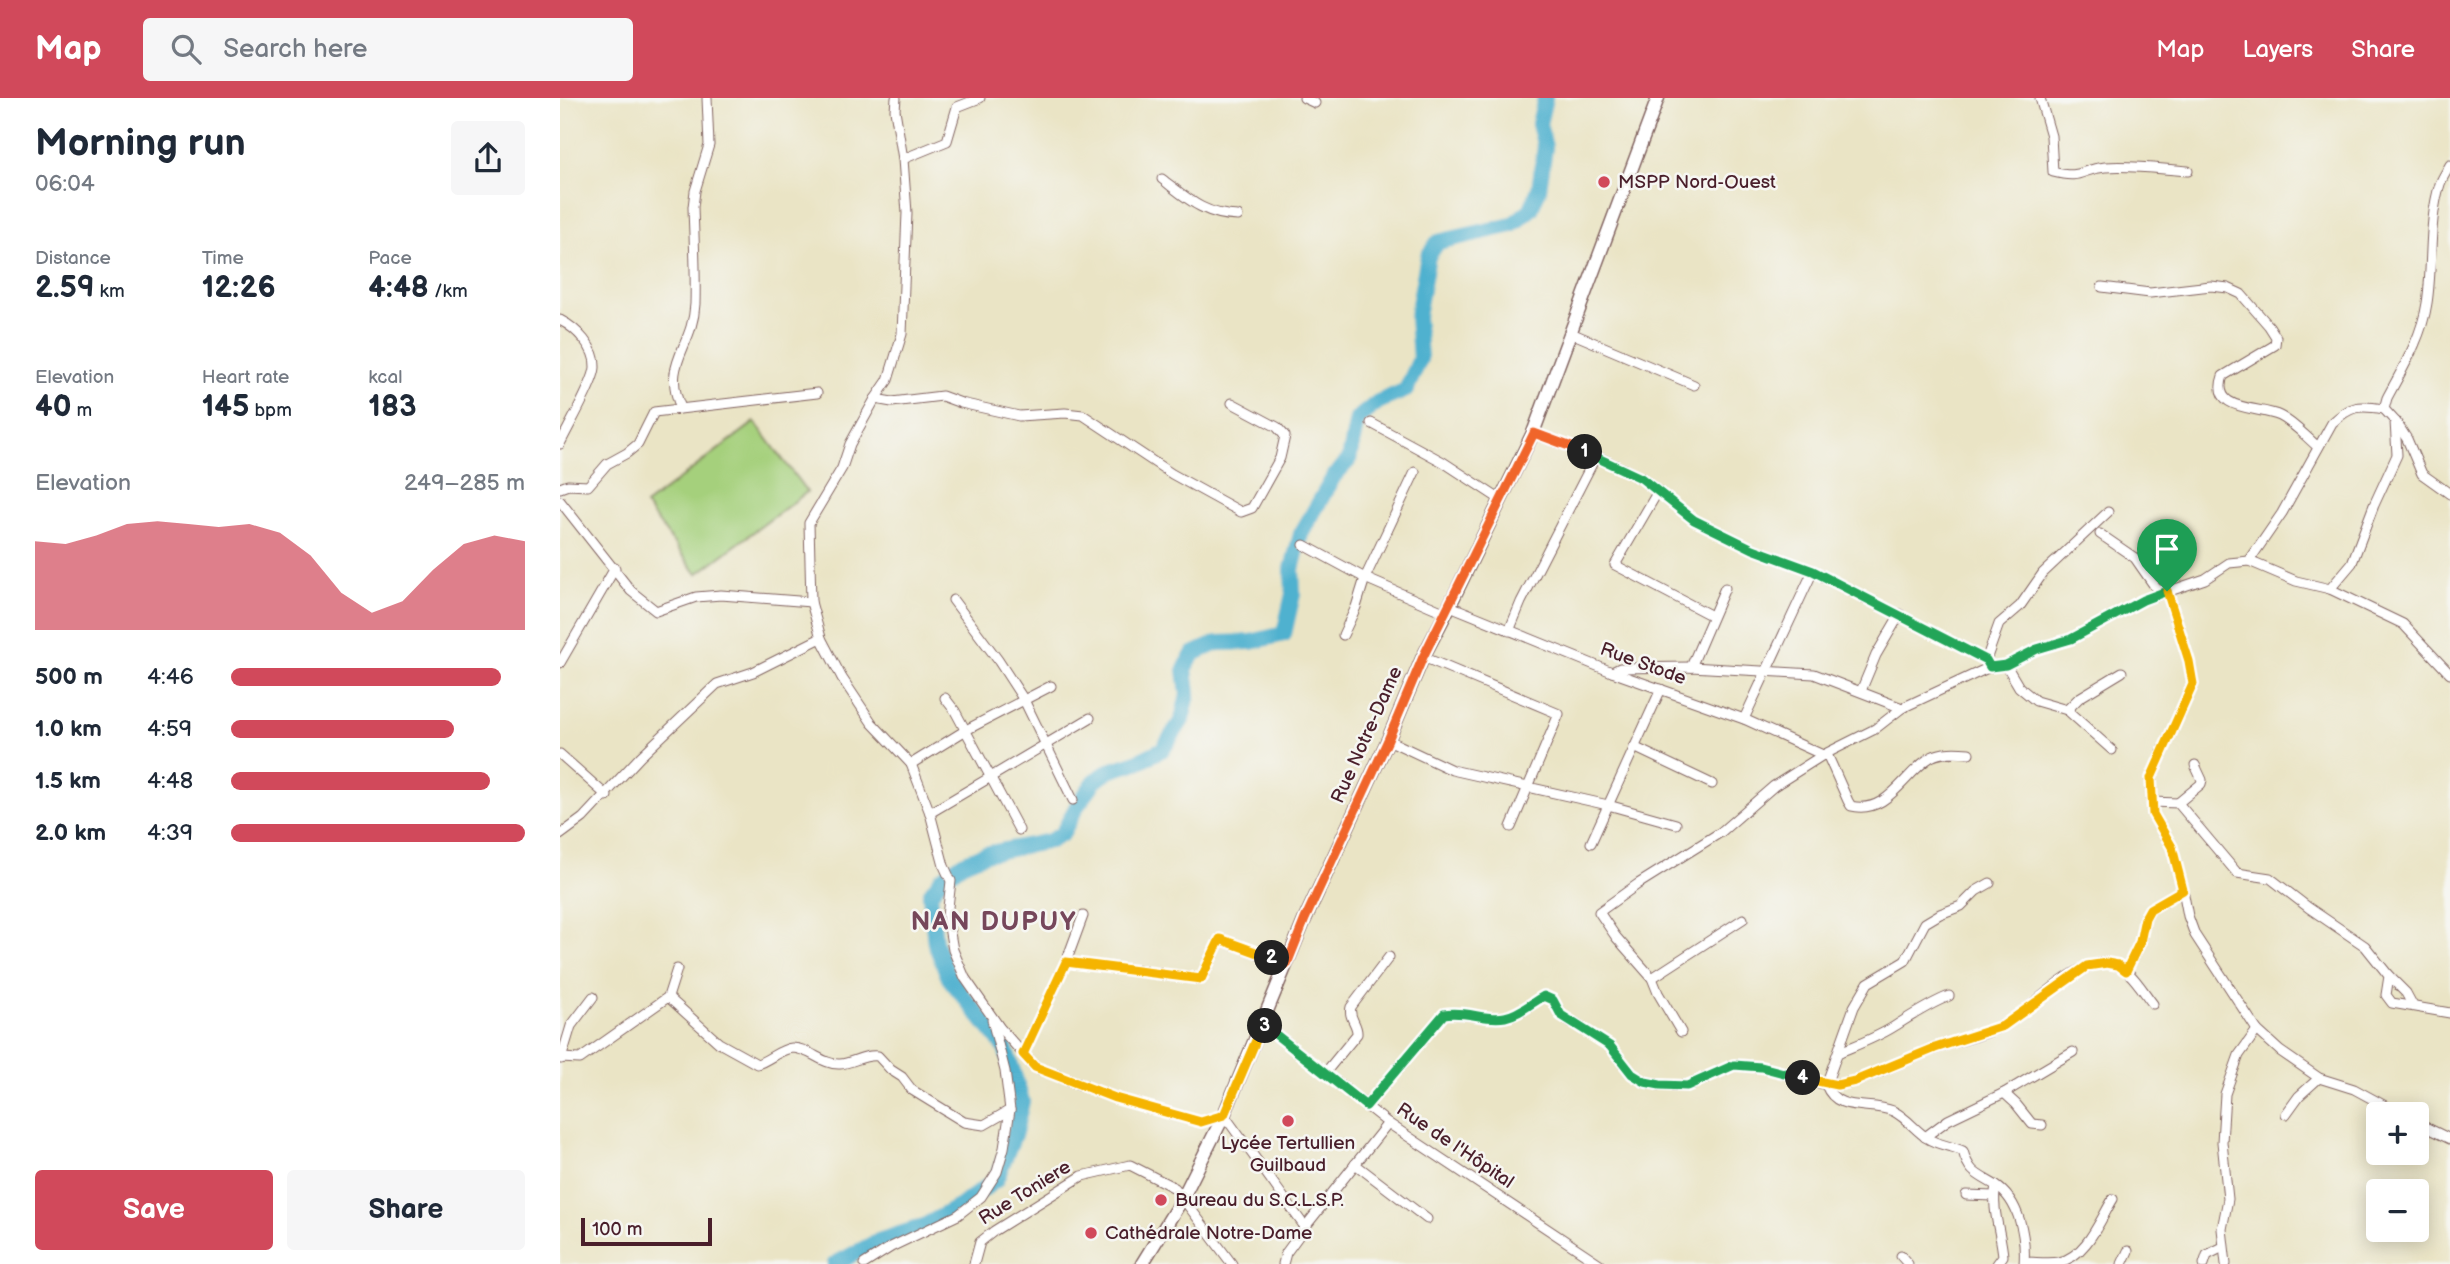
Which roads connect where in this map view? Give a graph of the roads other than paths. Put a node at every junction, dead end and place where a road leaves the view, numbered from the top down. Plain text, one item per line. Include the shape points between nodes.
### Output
1 (707, 98) edge
2 (896, 98) edge
3 (980, 98) edge
4 (1304, 98) edge
5 (1658, 98) edge
6 (2040, 98) edge
7 (1315, 103) dead end
8 (904, 159) junction
9 (2450, 165) edge
10 (2188, 171) dead end
11 (1162, 179) dead end
12 (1238, 216) dead end
13 (2102, 287) dead end
14 (560, 320) edge
15 (1572, 334) junction
16 (1695, 385) dead end
17 (817, 393) dead end
18 (875, 399) junction
19 (1232, 403) dead end
20 (681, 408) junction
21 (2384, 409) junction
22 (2395, 421) junction
23 (1371, 423) dead end
24 (1534, 433) junction
25 (560, 444) edge
26 (2318, 447) junction
27 (1596, 456) junction
28 (1415, 472) dead end
29 (560, 488) edge
30 (1657, 493) junction
31 (2450, 494) edge
32 (1501, 500) junction
33 (560, 501) edge
34 (2108, 512) dead end
35 (2100, 534) dead end
36 (1304, 545) dead end
37 (2249, 561) junction
38 (615, 568) junction
39 (1813, 571) junction
40 (1365, 578) junction
41 (1725, 588) dead end
42 (2330, 589) junction
43 (2163, 592) junction
44 (953, 600) dead end
45 (811, 602) junction
46 (1448, 609) junction
47 (1899, 614) junction
48 (1713, 616) junction
49 (1510, 631) junction
50 (1343, 635) dead end
51 (821, 638) junction
52 (1423, 657) junction
53 (560, 663) edge
54 (1988, 664) junction
55 (2006, 665) junction
56 (1690, 667) junction
57 (1767, 671) junction
58 (1612, 672) junction
59 (2122, 672) dead end
60 (2450, 674) edge
61 (1051, 686) dead end
62 (1661, 689) junction
63 (1861, 691) junction
64 (945, 698) dead end
65 (1024, 700) junction
66 (1902, 708) junction
67 (2067, 710) junction
68 (1090, 718) dead end
69 (1744, 719) junction
70 (966, 730) junction
71 (1388, 740) junction
72 (1047, 744) junction
73 (1634, 747) junction
74 (2112, 750) dead end
75 (1969, 753) dead end
76 (560, 754) edge
77 (1825, 754) junction
78 (911, 764) junction
79 (2195, 765) dead end
80 (991, 776) junction
81 (1712, 784) dead end
82 (1528, 787) junction
83 (607, 796) junction
84 (1073, 800) dead end
85 (2152, 802) junction
86 (2178, 803) junction
87 (1608, 805) junction
88 (930, 813) junction
89 (1676, 824) dead end
90 (1511, 827) dead end
91 (1019, 830) dead end
92 (560, 835) edge
93 (1591, 843) dead end
94 (1990, 883) dead end
95 (2183, 890) junction
96 (1083, 916) dead end
97 (1743, 919) dead end
98 (1389, 957) dead end
99 (1066, 962) junction
100 (1287, 964) junction
101 (677, 969) dead end
102 (2126, 971) junction
103 (2389, 976) junction
104 (1653, 978) junction
105 (593, 996) dead end
106 (1949, 996) dead end
107 (668, 997) junction
108 (2153, 1004) dead end
109 (2413, 1006) junction
110 (2450, 1013) edge
111 (991, 1015) junction
112 (1263, 1024) junction
113 (2257, 1030) junction
114 (1681, 1032) dead end
115 (1840, 1052) junction
116 (2073, 1052) dead end
117 (1023, 1054) junction
118 (561, 1058) edge
119 (1325, 1073) junction
120 (2319, 1079) junction
121 (1826, 1084) junction
122 (2004, 1093) junction
123 (2378, 1102) edge
124 (1366, 1106) junction
125 (1010, 1111) junction
126 (2286, 1114) dead end
127 (1224, 1115) junction
128 (1388, 1123) junction
129 (2042, 1125) dead end
130 (2429, 1129) edge
131 (1926, 1137) junction
132 (2450, 1139) edge
133 (1356, 1164) junction
134 (1996, 1186) junction
135 (1966, 1195) dead end
136 (1994, 1196) junction
137 (1182, 1199) junction
138 (2113, 1199) dead end
139 (1427, 1219) dead end
140 (1305, 1227) junction
141 (2223, 1247) junction
142 (2128, 1251) dead end
143 (1901, 1256) dead end
144 (1597, 1263) edge
145 (2024, 1263) edge
146 (864, 1264) edge
147 (975, 1264) edge
148 (1142, 1264) edge
149 (1232, 1264) edge
150 (1283, 1264) edge
151 (1908, 1264) edge
152 (1997, 1264) edge
153 (2122, 1264) edge
154 (2204, 1264) edge
155 (2226, 1264) edge

1 - 20 street via 709,145 693,207 695,307 673,376
2 - 8 street
3 - 8 street via 957,107 947,141
4 - 7 street
5 - 15 street, Rue Notre-Dame
6 - 10 street via 2051,136 2053,172 2072,177 2106,167
8 - 18 street via 907,251 902,334 888,380
9 - 21 street via 2440,184 2420,333
11 - 12 street via 1203,209 1220,216
13 - 26 street via 2150,293 2211,286 2241,294 2269,326 2275,345 2223,376 2223,396 2231,404 2283,417
14 - 25 street via 576,330 592,353 595,370
15 - 16 street
15 - 24 street, Rue Notre-Dame
17 - 20 street
18 - 19 street via 892,402 942,397 1019,415 1083,415 1172,474 1246,512 1280,458 1285,436 1278,427
18 - 45 street via 809,523
20 - 29 street via 654,412 638,444 607,464 588,486
21 - 22 street
21 - 26 street via 2356,406 2341,414
22 - 31 street via 2422,474
22 - 42 street via 2397,455 2352,564
23 - 32 street
24 - 27 street
24 - 32 street, Rue Notre-Dame
26 - 37 street
27 - 30 street via 1641,478
27 - 49 street
28 - 40 street
30 - 39 street via 1694,520
30 - 48 street via 1615,565
32 - 46 street, Rue Notre-Dame
33 - 38 street
34 - 54 street via 2043,573 2020,606 1999,624
35 - 43 street via 2135,558
36 - 40 street, Rue Stode
37 - 42 street via 2296,581
37 - 43 street via 2229,564 2204,579
38 - 45 street via 631,591 656,611 696,597 721,595
38 - 53 street
39 - 47 street
39 - 57 street
40 - 46 street, Rue Stode
40 - 50 street
41 - 48 street
42 - 60 street via 2403,624
43 - 55 street via 2071,639
43 - 85 street via 2193,684 2151,778
44 - 65 street
45 - 51 street
46 - 49 street, Rue Stode
46 - 52 street, Rue Notre-Dame
47 - 54 street
47 - 63 street
48 - 56 street
49 - 58 street, Rue Stode
51 - 78 street via 872,723
51 - 83 street via 717,684 640,757
52 - 71 street, Rue Notre-Dame
52 - 82 street via 1559,714
54 - 55 street
54 - 66 street
55 - 67 street via 2019,687 2036,701
56 - 57 street
56 - 58 street via 1620,667
57 - 63 street via 1814,674
57 - 69 street
58 - 62 street, Rue Stode
59 - 67 street
61 - 65 street
62 - 69 street, Rue Stode
62 - 73 street
63 - 66 street
64 - 70 street
65 - 70 street
65 - 72 street
66 - 77 street via 1875,729
67 - 74 street
68 - 72 street
69 - 77 street, Rue Stode
70 - 78 street
70 - 80 street
71 - 82 street via 1452,770
71 - 100 street, Rue Notre-Dame
72 - 80 street
72 - 84 street
73 - 81 street
73 - 87 street
75 - 77 street via 1932,756 1899,788 1874,805 1858,808 1851,806
76 - 83 street
77 - 104 street via 1774,786 1721,832 1599,912
78 - 88 street
79 - 86 street via 2201,784
80 - 88 street
80 - 91 street
82 - 87 street
82 - 90 street
83 - 92 street
85 - 86 street
85 - 95 street via 2153,814 2172,847
86 - 103 street via 2237,873 2270,878 2365,946
87 - 89 street
87 - 93 street
88 - 111 street via 951,881 947,916 953,950 965,978
94 - 115 street via 1961,906 1925,923 1905,961 1868,983 1854,1007
95 - 102 street via 2150,909
95 - 113 street via 2199,943
96 - 99 street
97 - 104 street
98 - 119 street via 1351,1007 1357,1034
99 - 100 street via 1201,979 1220,939
99 - 117 street
100 - 112 street, Rue Notre-Dame
101 - 107 street
102 - 108 street
102 - 121 street via 2107,963 2087,966 2003,1026 1855,1081
103 - 109 street
103 - 109 street via 2389,1000
104 - 114 street
105 - 118 street via 571,1026
106 - 115 street
107 - 118 street via 580,1059
107 - 125 street via 719,1043 757,1064 789,1048 839,1064 878,1056 912,1090 964,1122 984,1125
109 - 110 street
111 - 117 street
111 - 125 street
112 - 119 street, Rue de l'Hôpital
112 - 127 street, Rue Notre-Dame
113 - 120 street
113 - 141 street via 2239,1055 2225,1094 2222,1142 2228,1199
115 - 121 street
116 - 122 street
117 - 127 street via 1035,1067 1115,1098 1201,1122
119 - 124 street, Rue de l'Hôpital
120 - 123 street
120 - 126 street via 2298,1096
121 - 124 street via 1761,1067 1734,1065 1687,1086 1645,1082 1632,1074 1610,1046 1561,1015 1553,1000 1544,996 1501,1018 1444,1014
121 - 131 street via 1836,1100 1891,1110
122 - 129 street via 2032,1124
122 - 131 street via 1948,1120
124 - 128 street, Rue de l'Hôpital
125 - 146 street via 997,1172 981,1197 958,1215
127 - 137 street, Rue Notre-Dame
127 - 140 street
128 - 133 street
128 - 144 street, Rue de l'Hôpital
130 - 132 street
131 - 134 street via 1964,1151 1967,1165
133 - 139 street
133 - 140 street
134 - 136 street
134 - 145 street via 2018,1215
135 - 136 street
136 - 152 street via 2003,1256
137 - 147 street, Rue Toniere via 1175,1188 1130,1165 1082,1176 980,1242
137 - 148 street, Rue Notre-Dame
137 - 149 street, Rue Toniere
138 - 145 street via 2074,1255 2056,1263
140 - 150 street
141 - 154 street via 2207,1255
141 - 155 street
142 - 153 street
143 - 151 street

